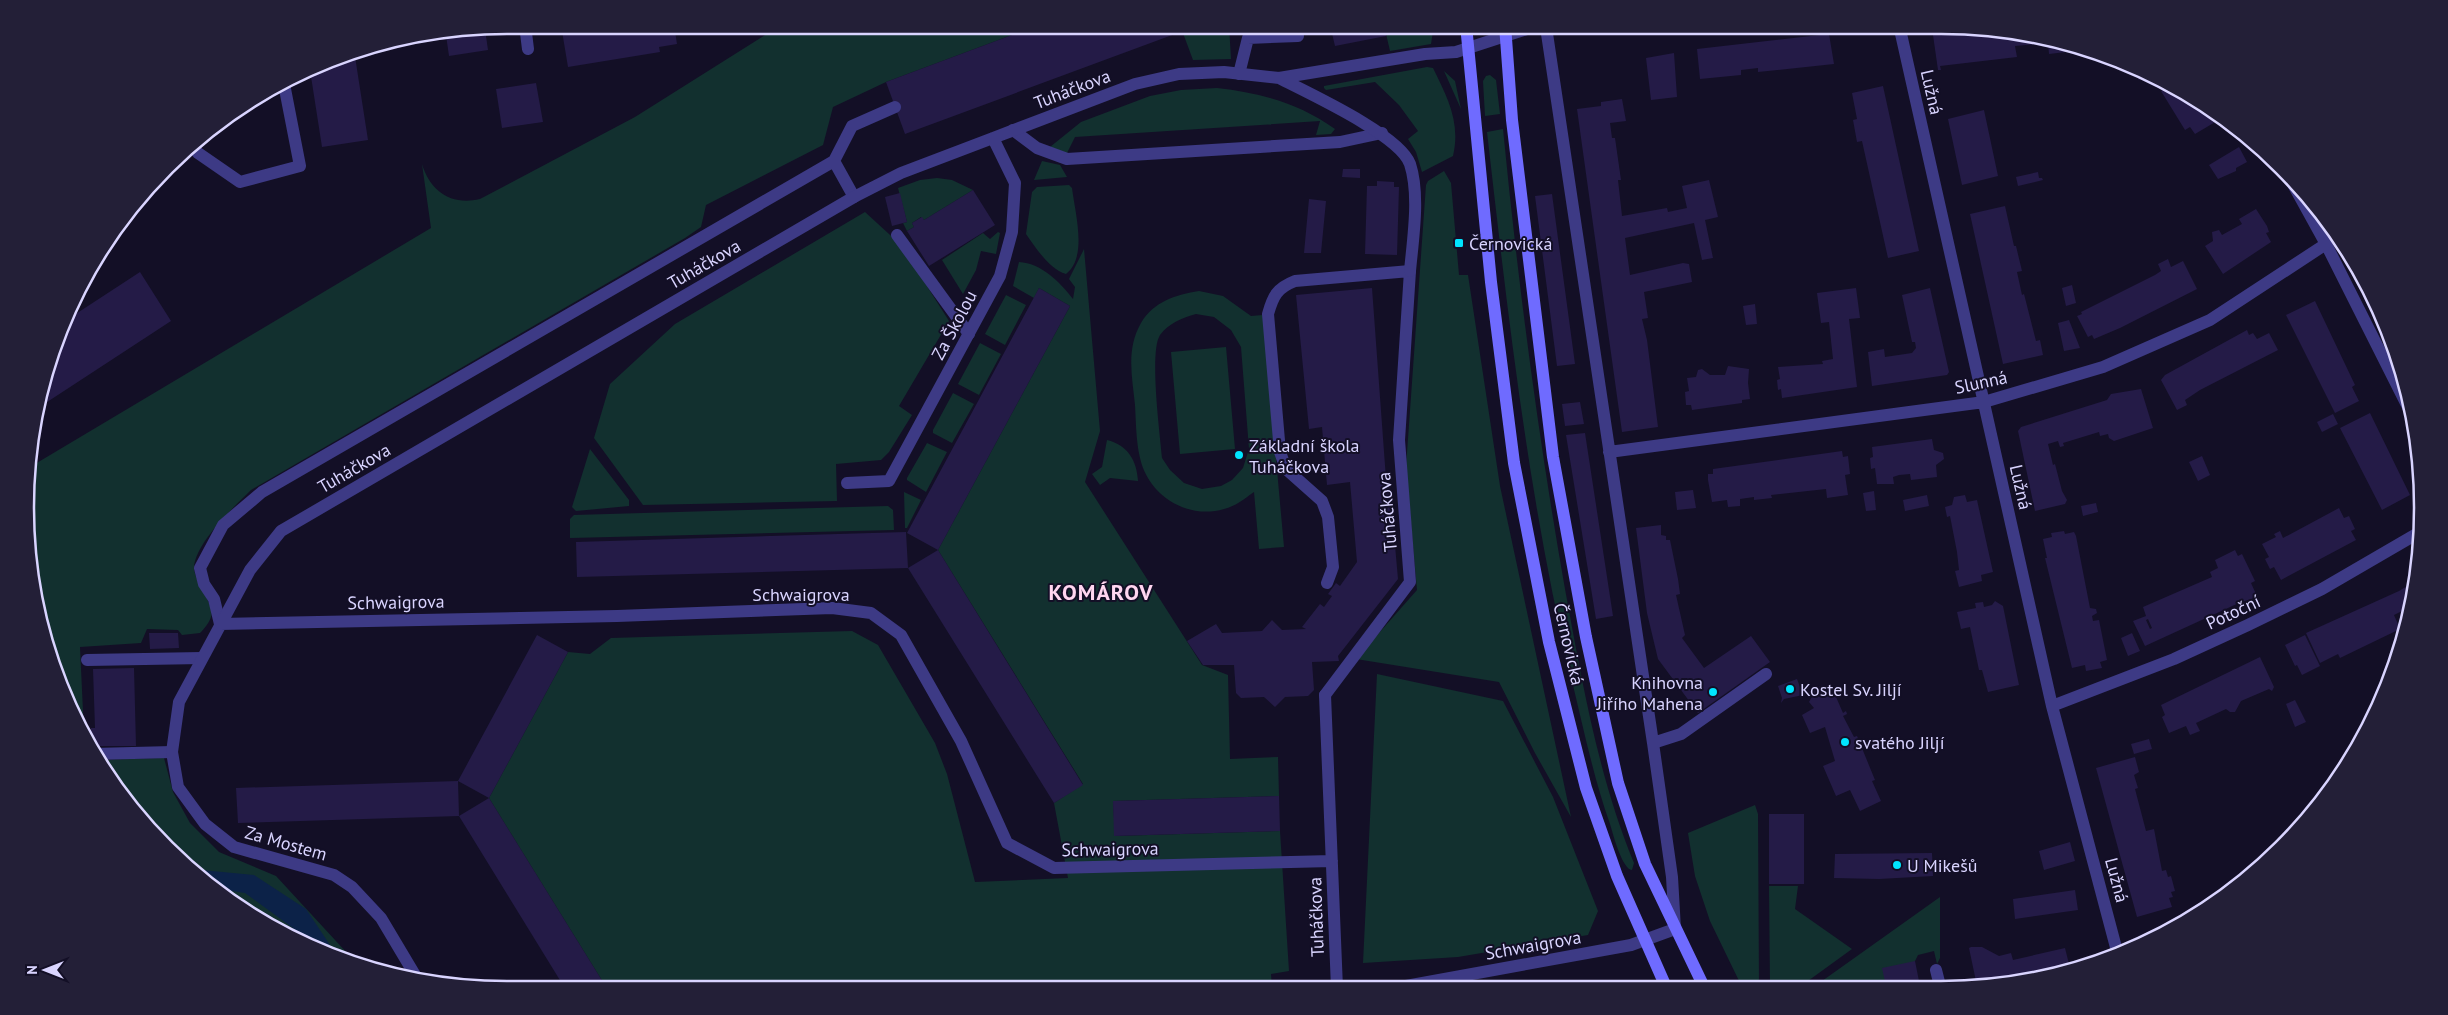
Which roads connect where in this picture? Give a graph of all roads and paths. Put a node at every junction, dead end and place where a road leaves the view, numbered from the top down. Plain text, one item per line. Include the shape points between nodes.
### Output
1 (526, 34) edge
2 (1466, 34) edge
3 (1502, 34) edge
4 (1547, 34) edge
5 (1901, 34) edge
6 (1298, 36) dead end
7 (1467, 48) junction
8 (528, 49) dead end
9 (1239, 74) junction
10 (1279, 78) junction
11 (285, 90) edge
12 (895, 107) dead end
13 (1012, 130) junction
14 (1382, 133) junction
15 (993, 138) junction
16 (196, 151) edge
17 (834, 161) junction
18 (854, 197) junction
19 (2303, 203) edge
20 (897, 235) dead end
21 (2326, 244) junction
22 (1410, 271) junction
23 (969, 334) junction
24 (2399, 389) edge
25 (1984, 402) junction
26 (1609, 452) junction
27 (847, 482) dead end
28 (2413, 536) edge
29 (1327, 583) dead end
30 (220, 624) junction
31 (202, 658) junction
32 (87, 660) dead end
33 (1766, 674) dead end
34 (2052, 706) junction
35 (1653, 743) junction
36 (172, 752) junction
37 (103, 754) edge
38 (1332, 861) junction
39 (1675, 929) junction
40 (1644, 941) junction
41 (2116, 947) edge
42 (1936, 970) dead end
43 (413, 972) edge
44 (1337, 981) edge
45 (1432, 981) edge
46 (1663, 981) edge
47 (1701, 981) edge
48 (1939, 981) edge

1 - 8 street
2 - 7 main road, Černovická
3 - 7 street, Tuháčkova
3 - 39 main road, Černovická via 1553,457 1586,637 1618,783 1646,864
4 - 26 street, Černovická
5 - 25 street, Lužná
6 - 9 street via 1248,38
7 - 10 street, Tuháčkova
7 - 40 main road, Černovická via 1491,282 1514,462 1549,642 1586,788
9 - 10 street, Tuháčkova
9 - 13 street, Tuháčkova via 1179,74 1144,82
10 - 14 street, Tuháčkova
11 - 16 street via 300,166 240,182
12 - 17 street via 852,126
13 - 14 street via 1037,148 1067,159 1340,142
13 - 15 street, Tuháčkova
14 - 22 street, Tuháčkova via 1410,162 1415,200
15 - 18 street, Tuháčkova via 901,173
15 - 23 street, Za Školou via 1015,184 1012,232 1000,276
17 - 18 street
17 - 30 street via 262,492 222,525 200,568 204,584 214,599
18 - 30 street, Tuháčkova via 281,531 250,570
19 - 21 street
20 - 23 street
21 - 24 street
21 - 25 street, Slunná via 2210,320 2103,367
22 - 29 street via 1295,281 1274,293 1268,314 1280,452 1286,468 1322,501 1328,517 1333,567
22 - 38 street, Tuháčkova via 1399,440 1410,582 1326,695
23 - 27 street, Za Školou via 889,481
25 - 26 street, Slunná
25 - 34 street, Lužná
26 - 35 street, Černovická
28 - 34 street, Potoční via 2322,589 2240,629 2174,659
30 - 31 street, Za Mostem
30 - 38 street, Schwaigrova via 832,608 871,613 901,636 961,741 1008,843 1054,868
31 - 32 street
31 - 36 street, Za Mostem via 180,702
33 - 35 street via 1681,734
34 - 41 street, Lužná
35 - 39 street, Černovická
36 - 37 street
36 - 43 street, Za Mostem via 178,787 204,824 234,847 334,875 352,887 381,918
38 - 44 street, Tuháčkova
39 - 40 street, Schwaigrova
39 - 47 main road, Černovická
40 - 45 street, Schwaigrova
40 - 46 main road, Černovická
42 - 48 street

